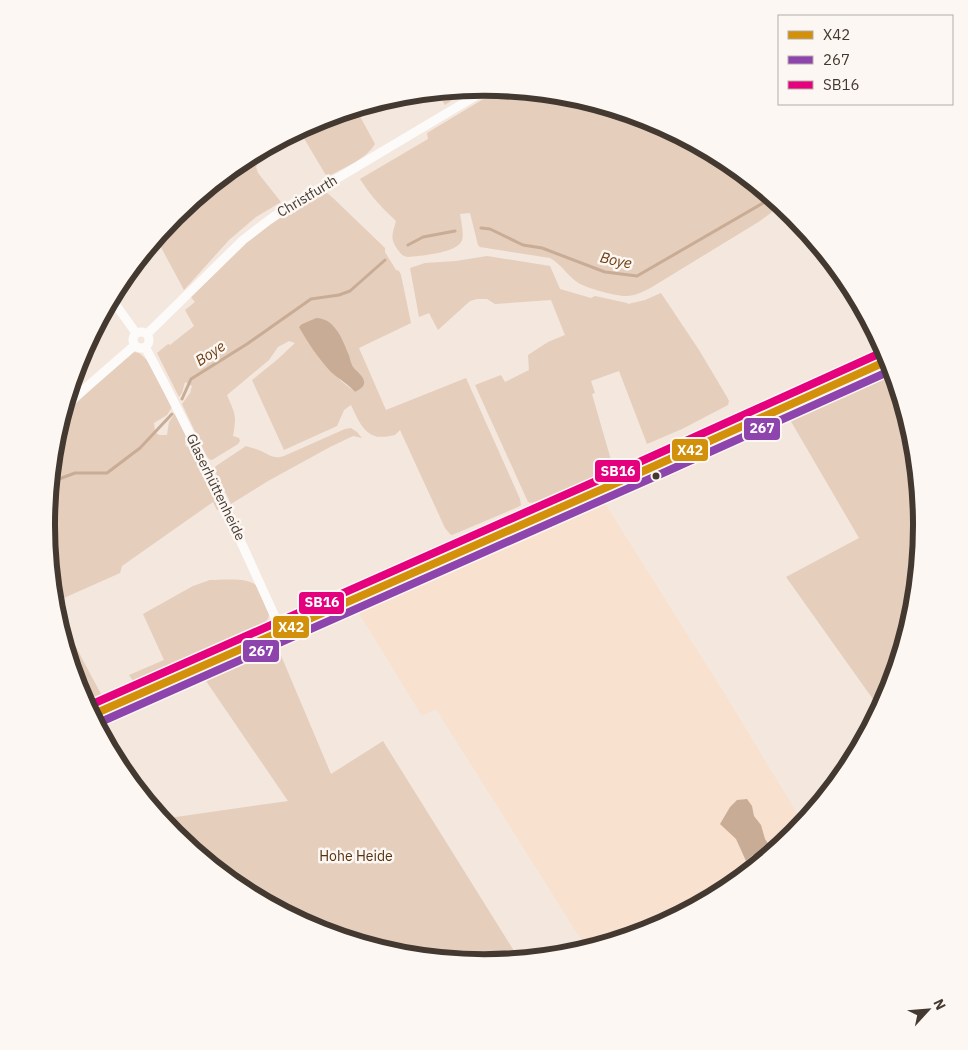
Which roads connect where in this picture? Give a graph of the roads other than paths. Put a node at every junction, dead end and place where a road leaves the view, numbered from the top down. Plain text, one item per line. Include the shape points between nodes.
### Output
1 (474, 96) edge
2 (116, 304) edge
3 (136, 333) junction
4 (147, 334) junction
5 (135, 345) junction
6 (145, 347) junction
7 (881, 364) edge
8 (75, 397) edge
9 (281, 630) junction
10 (98, 712) edge

1 - 4 street, Christfurth via 269,220 243,240
2 - 3 street
3 - 4 street
3 - 5 street
4 - 6 street via 149,342
5 - 6 street
5 - 8 street
6 - 9 street, Glaserhüttenheide via 216,486
7 - 9 main road
9 - 10 main road

